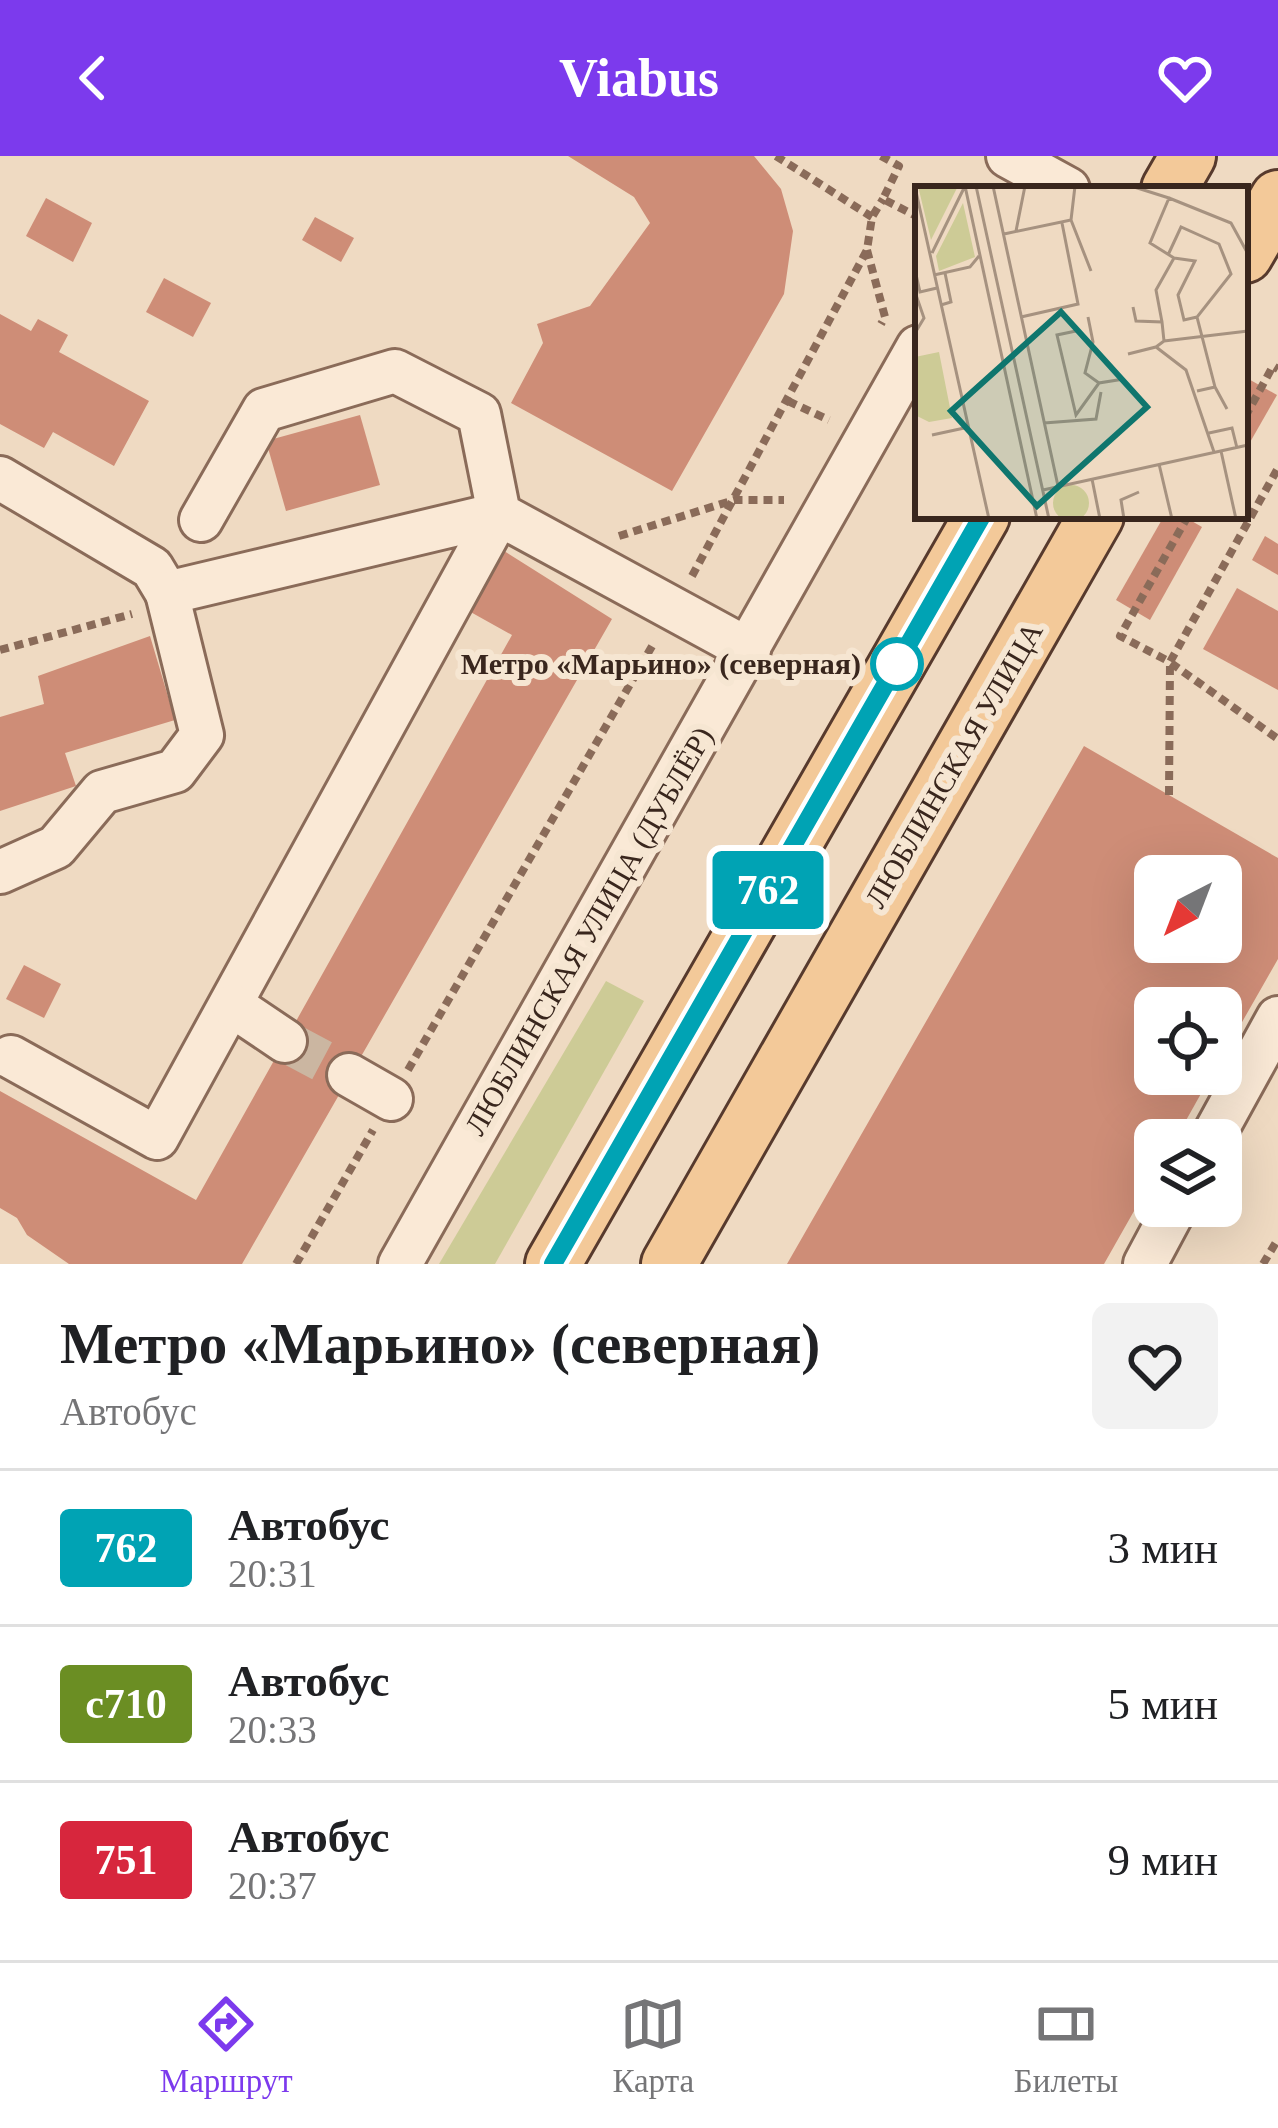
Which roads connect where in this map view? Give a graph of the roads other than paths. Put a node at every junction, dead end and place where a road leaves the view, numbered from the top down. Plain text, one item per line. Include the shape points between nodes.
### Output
1 (1188, 156) edge
2 (1012, 170) edge
3 (1059, 186) edge
4 (1171, 186) edge
5 (1278, 197) edge
6 (1248, 250) edge
7 (915, 352) edge
8 (0, 478) edge
9 (499, 514) junction
10 (980, 519) edge
11 (1094, 519) edge
12 (201, 520) dead end
13 (166, 593) junction
14 (749, 650) junction
15 (0, 872) edge
16 (233, 1006) junction
17 (1278, 1018) edge
18 (285, 1040) tunnel mouth
19 (11, 1057) dead end
20 (1267, 1064) edge
21 (349, 1075) tunnel mouth
22 (391, 1099) road end
23 (1226, 1119) edge
24 (1165, 1227) edge
25 (400, 1264) edge
26 (553, 1264) edge
27 (669, 1264) edge
28 (1145, 1264) edge

1 - 4 main road
2 - 3 street
5 - 6 main road
7 - 14 street, ЛЮБЛИНСКАЯ УЛИЦА (ДУБЛЁР)
8 - 13 street via 152,568
9 - 12 street via 478,414 395,371 264,410
9 - 13 street
9 - 14 street
9 - 16 street
10 - 26 main road
11 - 27 main road, ЛЮБЛИНСКАЯ УЛИЦА
13 - 15 street via 202,735 175,771 102,792 56,847
14 - 25 street, ЛЮБЛИНСКАЯ УЛИЦА (ДУБЛЁР)
16 - 18 street
16 - 19 street via 157,1138
17 - 20 street
20 - 23 street
21 - 22 street
24 - 28 street

